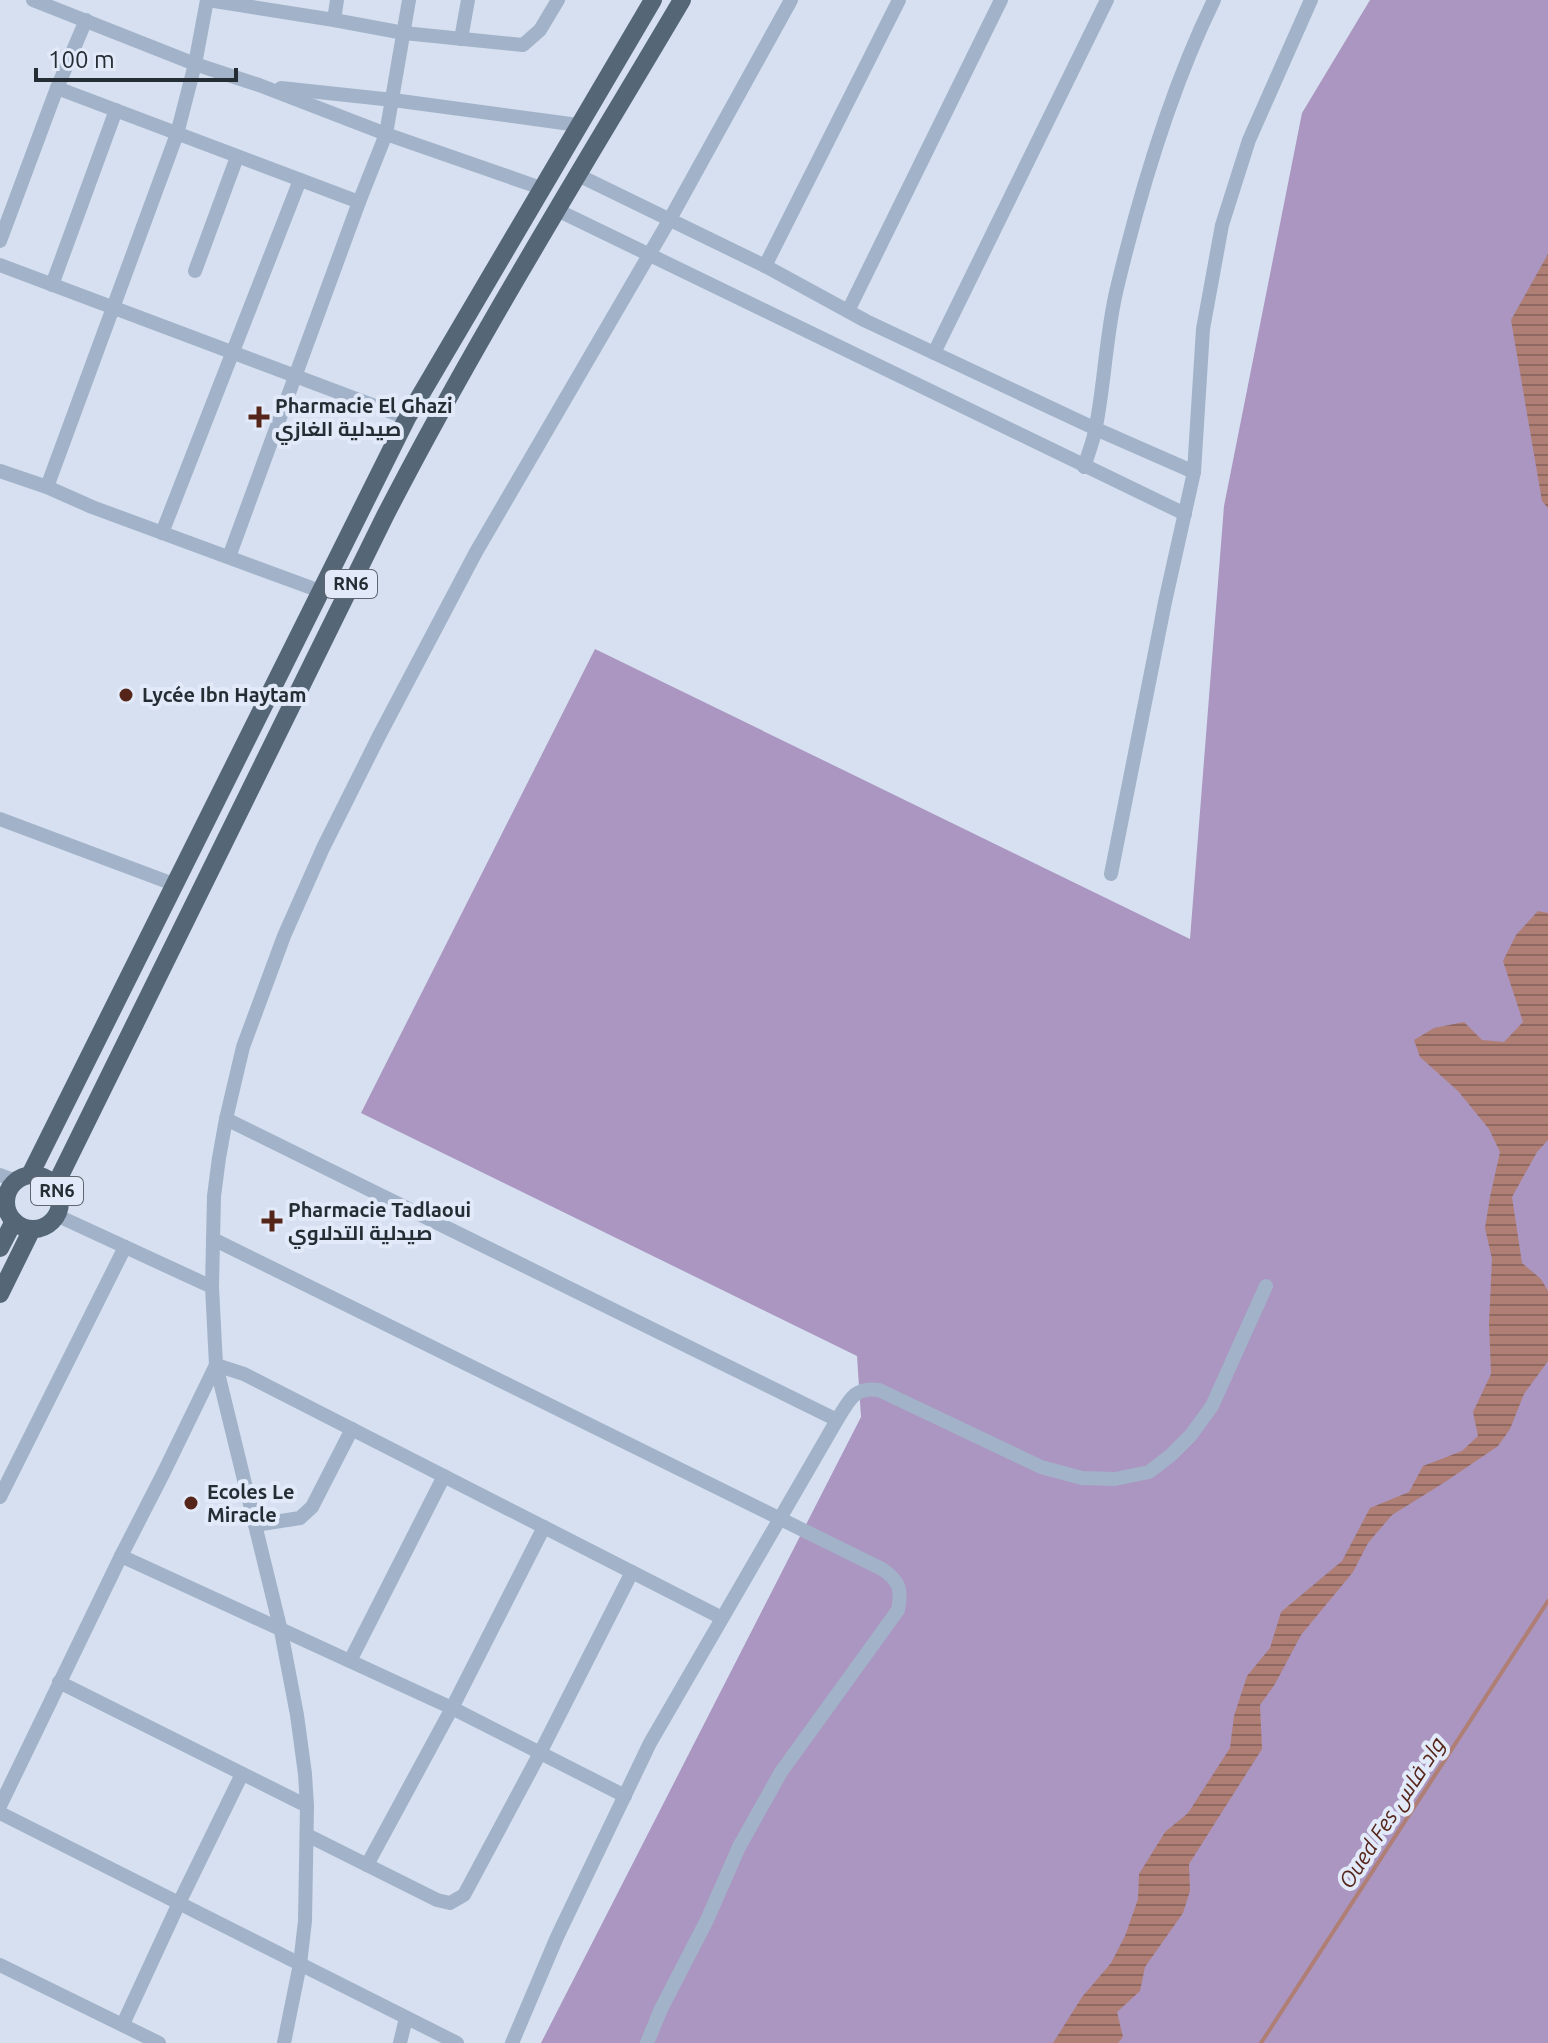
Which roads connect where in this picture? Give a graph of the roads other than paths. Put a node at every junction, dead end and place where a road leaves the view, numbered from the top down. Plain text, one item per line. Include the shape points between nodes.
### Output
1 (33, 0) edge
2 (207, 0) edge
3 (337, 0) edge
4 (409, 0) edge
5 (468, 0) edge
6 (558, 0) edge
7 (653, 0) edge
8 (682, 0) edge
9 (791, 0) edge
10 (899, 0) edge
11 (1001, 0) edge
12 (1107, 0) edge
13 (1214, 0) edge
14 (1311, 0) edge
15 (272, 5) edge
16 (86, 20) junction
17 (334, 20) junction
18 (404, 33) junction
19 (461, 39) junction
20 (195, 64) junction
21 (259, 85) junction
22 (57, 88) junction
23 (393, 100) junction
24 (116, 110) junction
25 (578, 125) junction
26 (177, 134) junction
27 (386, 134) junction
28 (237, 157) junction
29 (578, 175) junction
30 (300, 180) junction
31 (541, 188) junction
32 (359, 202) junction
33 (557, 210) junction
34 (670, 219) junction
35 (0, 241) edge
36 (650, 254) junction
37 (0, 265) edge
38 (765, 266) junction
39 (195, 271) dead end
40 (52, 285) junction
41 (114, 308) junction
42 (848, 311) junction
43 (233, 353) junction
44 (934, 353) junction
45 (294, 376) junction
46 (407, 418) junction
47 (1096, 429) junction
48 (1084, 467) junction
49 (0, 471) edge
50 (1194, 472) junction
51 (47, 487) junction
52 (1185, 514) junction
53 (162, 533) junction
54 (229, 557) junction
55 (320, 591) junction
56 (0, 819) edge
57 (1111, 874) dead end
58 (176, 885) junction
59 (226, 1119) junction
60 (15, 1177) edge
61 (55, 1186) junction
62 (7, 1211) edge
63 (56, 1215) junction
64 (32, 1229) junction
65 (213, 1239) junction
66 (125, 1247) junction
67 (0, 1248) edge
68 (1266, 1286) dead end
69 (212, 1287) junction
70 (0, 1294) edge
71 (216, 1365) junction
72 (837, 1420) junction
73 (352, 1429) junction
74 (444, 1476) junction
75 (0, 1497) edge
76 (780, 1520) junction
77 (255, 1525) junction
78 (544, 1527) junction
79 (121, 1556) junction
80 (632, 1572) junction
81 (722, 1618) junction
82 (281, 1631) junction
83 (350, 1661) junction
84 (59, 1682) junction
85 (452, 1708) junction
86 (540, 1753) junction
87 (242, 1774) junction
88 (625, 1796) junction
89 (0, 1806) edge
90 (307, 1806) junction
91 (0, 1813) edge
92 (307, 1835) junction
93 (367, 1865) junction
94 (179, 1903) junction
95 (300, 1964) junction
96 (0, 1965) edge
97 (406, 2018) junction
98 (123, 2024) junction
99 (159, 2043) edge
100 (284, 2043) edge
101 (400, 2043) edge
102 (457, 2043) edge
103 (512, 2043) edge
104 (647, 2043) edge

1 - 16 street
2 - 15 street
2 - 20 street
3 - 17 street
4 - 18 street
5 - 19 street
6 - 19 street via 540,30 523,45
7 - 25 main road, RN6
8 - 29 main road, RN6
9 - 34 street
10 - 38 street
11 - 42 street
12 - 44 street
13 - 47 street via 1152,161 1117,289
14 - 50 street via 1249,140 1222,225 1203,329
15 - 17 street
16 - 20 street
16 - 22 street
17 - 18 street
18 - 19 street
18 - 23 street
20 - 21 street
20 - 26 street
21 - 23 street
21 - 27 street
22 - 24 street
22 - 35 street
23 - 25 street
23 - 27 street
24 - 26 street
24 - 40 street
25 - 31 main road, RN6
26 - 28 street
26 - 41 street
27 - 31 street
27 - 32 street
28 - 30 street
28 - 39 street
29 - 33 main road, RN6
29 - 34 street
30 - 32 street
30 - 43 street
31 - 46 main road, RN6
32 - 45 street
33 - 36 street
33 - 61 main road, RN6 via 443,404 385,516
34 - 36 street
34 - 38 street
36 - 48 street
36 - 59 street via 476,552 344,806 284,936 243,1047
37 - 40 street
38 - 42 street
40 - 41 street
41 - 43 street
41 - 51 street
42 - 44 street
43 - 45 street
43 - 53 street
44 - 47 street
45 - 46 street
45 - 54 street
46 - 55 main road, RN6
47 - 48 street
47 - 50 street
48 - 52 street
49 - 51 street
50 - 52 street
51 - 53 street
52 - 57 street
53 - 54 street
54 - 55 street
55 - 58 main road, RN6
56 - 58 street
58 - 60 main road, RN6
59 - 65 street
59 - 72 street
60 - 61 main road, RN6 via 39,1176
60 - 62 main road, RN6 via 7,1193
61 - 63 main road, RN6 via 60,1206
62 - 64 main road, RN6 via 22,1227
62 - 67 main road, RN6
63 - 64 main road, RN6
63 - 66 street
64 - 70 main road, RN6
65 - 69 street
65 - 76 street
66 - 69 street
66 - 75 street
68 - 72 street via 1212,1406 1191,1435 1149,1472 1082,1478 1041,1467 879,1390 856,1393
69 - 71 street
71 - 73 street
71 - 77 street
71 - 79 street
72 - 76 street
73 - 74 street
73 - 77 street via 312,1507 300,1518
74 - 78 street
74 - 83 street
76 - 81 street
76 - 104 street via 890,1574 899,1587 898,1610 774,1785 739,1847
77 - 82 street
78 - 80 street
78 - 85 street
79 - 82 street
79 - 84 street
80 - 81 street
80 - 86 street
81 - 88 street
82 - 83 street
82 - 90 street
83 - 85 street
84 - 87 street
84 - 89 street
85 - 86 street
85 - 93 street
86 - 88 street
86 - 93 street via 464,1895 450,1903 437,1900
87 - 90 street
87 - 94 street
88 - 103 street
90 - 92 street
91 - 94 street
92 - 93 street
92 - 95 street
94 - 95 street
94 - 98 street
95 - 97 street
95 - 100 street
96 - 98 street
97 - 101 street
97 - 102 street
98 - 99 street

